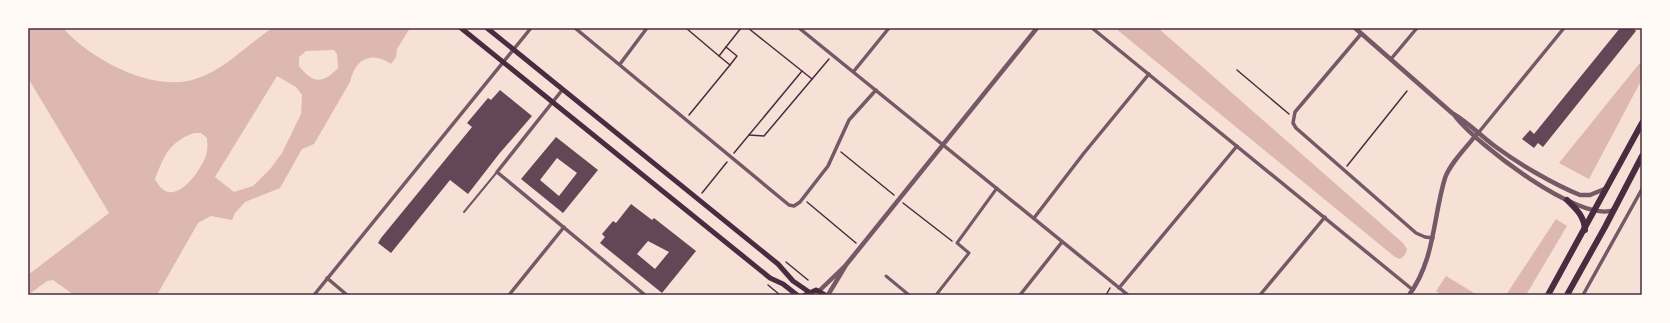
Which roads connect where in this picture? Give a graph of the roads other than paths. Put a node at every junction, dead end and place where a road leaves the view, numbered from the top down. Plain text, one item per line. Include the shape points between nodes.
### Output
1 (461, 28) edge
2 (487, 28) edge
3 (531, 28) edge
4 (575, 28) edge
5 (647, 28) edge
6 (799, 28) edge
7 (889, 28) edge
8 (1037, 28) edge
9 (1092, 28) edge
10 (1355, 28) edge
11 (1417, 28) edge
12 (1564, 28) edge
13 (1362, 34) junction
14 (513, 50) junction
15 (1392, 59) junction
16 (503, 62) junction
17 (620, 64) junction
18 (854, 71) junction
19 (1149, 74) junction
20 (563, 89) junction
21 (876, 90) junction
22 (552, 102) junction
23 (1452, 113) junction
24 (1642, 123) edge
25 (1479, 132) junction
26 (1475, 136) junction
27 (943, 145) junction
28 (1237, 146) junction
29 (1642, 156) edge
30 (497, 172) junction
31 (997, 188) junction
32 (1607, 188) junction
33 (1642, 189) edge
34 (1567, 200) junction
35 (1614, 210) junction
36 (464, 212) dead end
37 (1595, 212) junction
38 (1325, 217) junction
39 (1034, 218) junction
40 (564, 227) junction
41 (1585, 230) junction
42 (1433, 238) junction
43 (1062, 242) junction
44 (846, 265) junction
45 (886, 276) dead end
46 (327, 278) junction
47 (1119, 288) junction
48 (1413, 290) junction
49 (819, 291) junction
50 (807, 293) edge
51 (314, 295) edge
52 (347, 295) edge
53 (508, 295) edge
54 (645, 295) edge
55 (797, 295) edge
56 (825, 295) edge
57 (828, 295) edge
58 (909, 295) edge
59 (936, 295) edge
60 (1020, 295) edge
61 (1128, 295) edge
62 (1260, 295) edge
63 (1409, 295) edge
64 (1548, 295) edge
65 (1567, 295) edge
66 (1583, 295) edge

1 - 16 main road
2 - 14 main road
3 - 14 street
4 - 17 street
5 - 17 street
6 - 18 street
7 - 18 street
8 - 27 street
9 - 19 street
10 - 13 street
11 - 15 street
12 - 25 street
13 - 15 street
13 - 42 street via 1295,112 1293,123 1416,233
14 - 16 street
14 - 20 main road
15 - 23 street
16 - 22 main road
16 - 46 street
17 - 21 street via 789,205 794,206 828,166 849,120
18 - 21 street
19 - 28 street
19 - 39 street
20 - 22 street
20 - 50 main road via 778,264
21 - 27 street
22 - 30 street
22 - 55 main road via 770,278
23 - 25 street
23 - 26 street via 1462,126
24 - 32 highway
25 - 26 street
25 - 32 street via 1518,162 1577,194 1590,195
26 - 34 street via 1529,179
26 - 42 street via 1446,177
27 - 31 street
27 - 44 street
28 - 38 street
28 - 47 street
29 - 35 highway
30 - 36 lane
30 - 40 street
31 - 39 street
31 - 59 street via 957,243 969,252
32 - 37 highway
33 - 66 street
34 - 37 street
34 - 41 highway via 1581,214
35 - 37 street
35 - 65 highway
37 - 41 highway
38 - 48 street
38 - 62 street
39 - 43 street
40 - 53 street
40 - 54 street
41 - 64 highway
42 - 48 street
43 - 47 street
43 - 60 street
44 - 49 street
44 - 57 street
45 - 58 street
46 - 51 street
46 - 52 street
47 - 61 street
48 - 63 street
49 - 50 main road
49 - 56 main road

